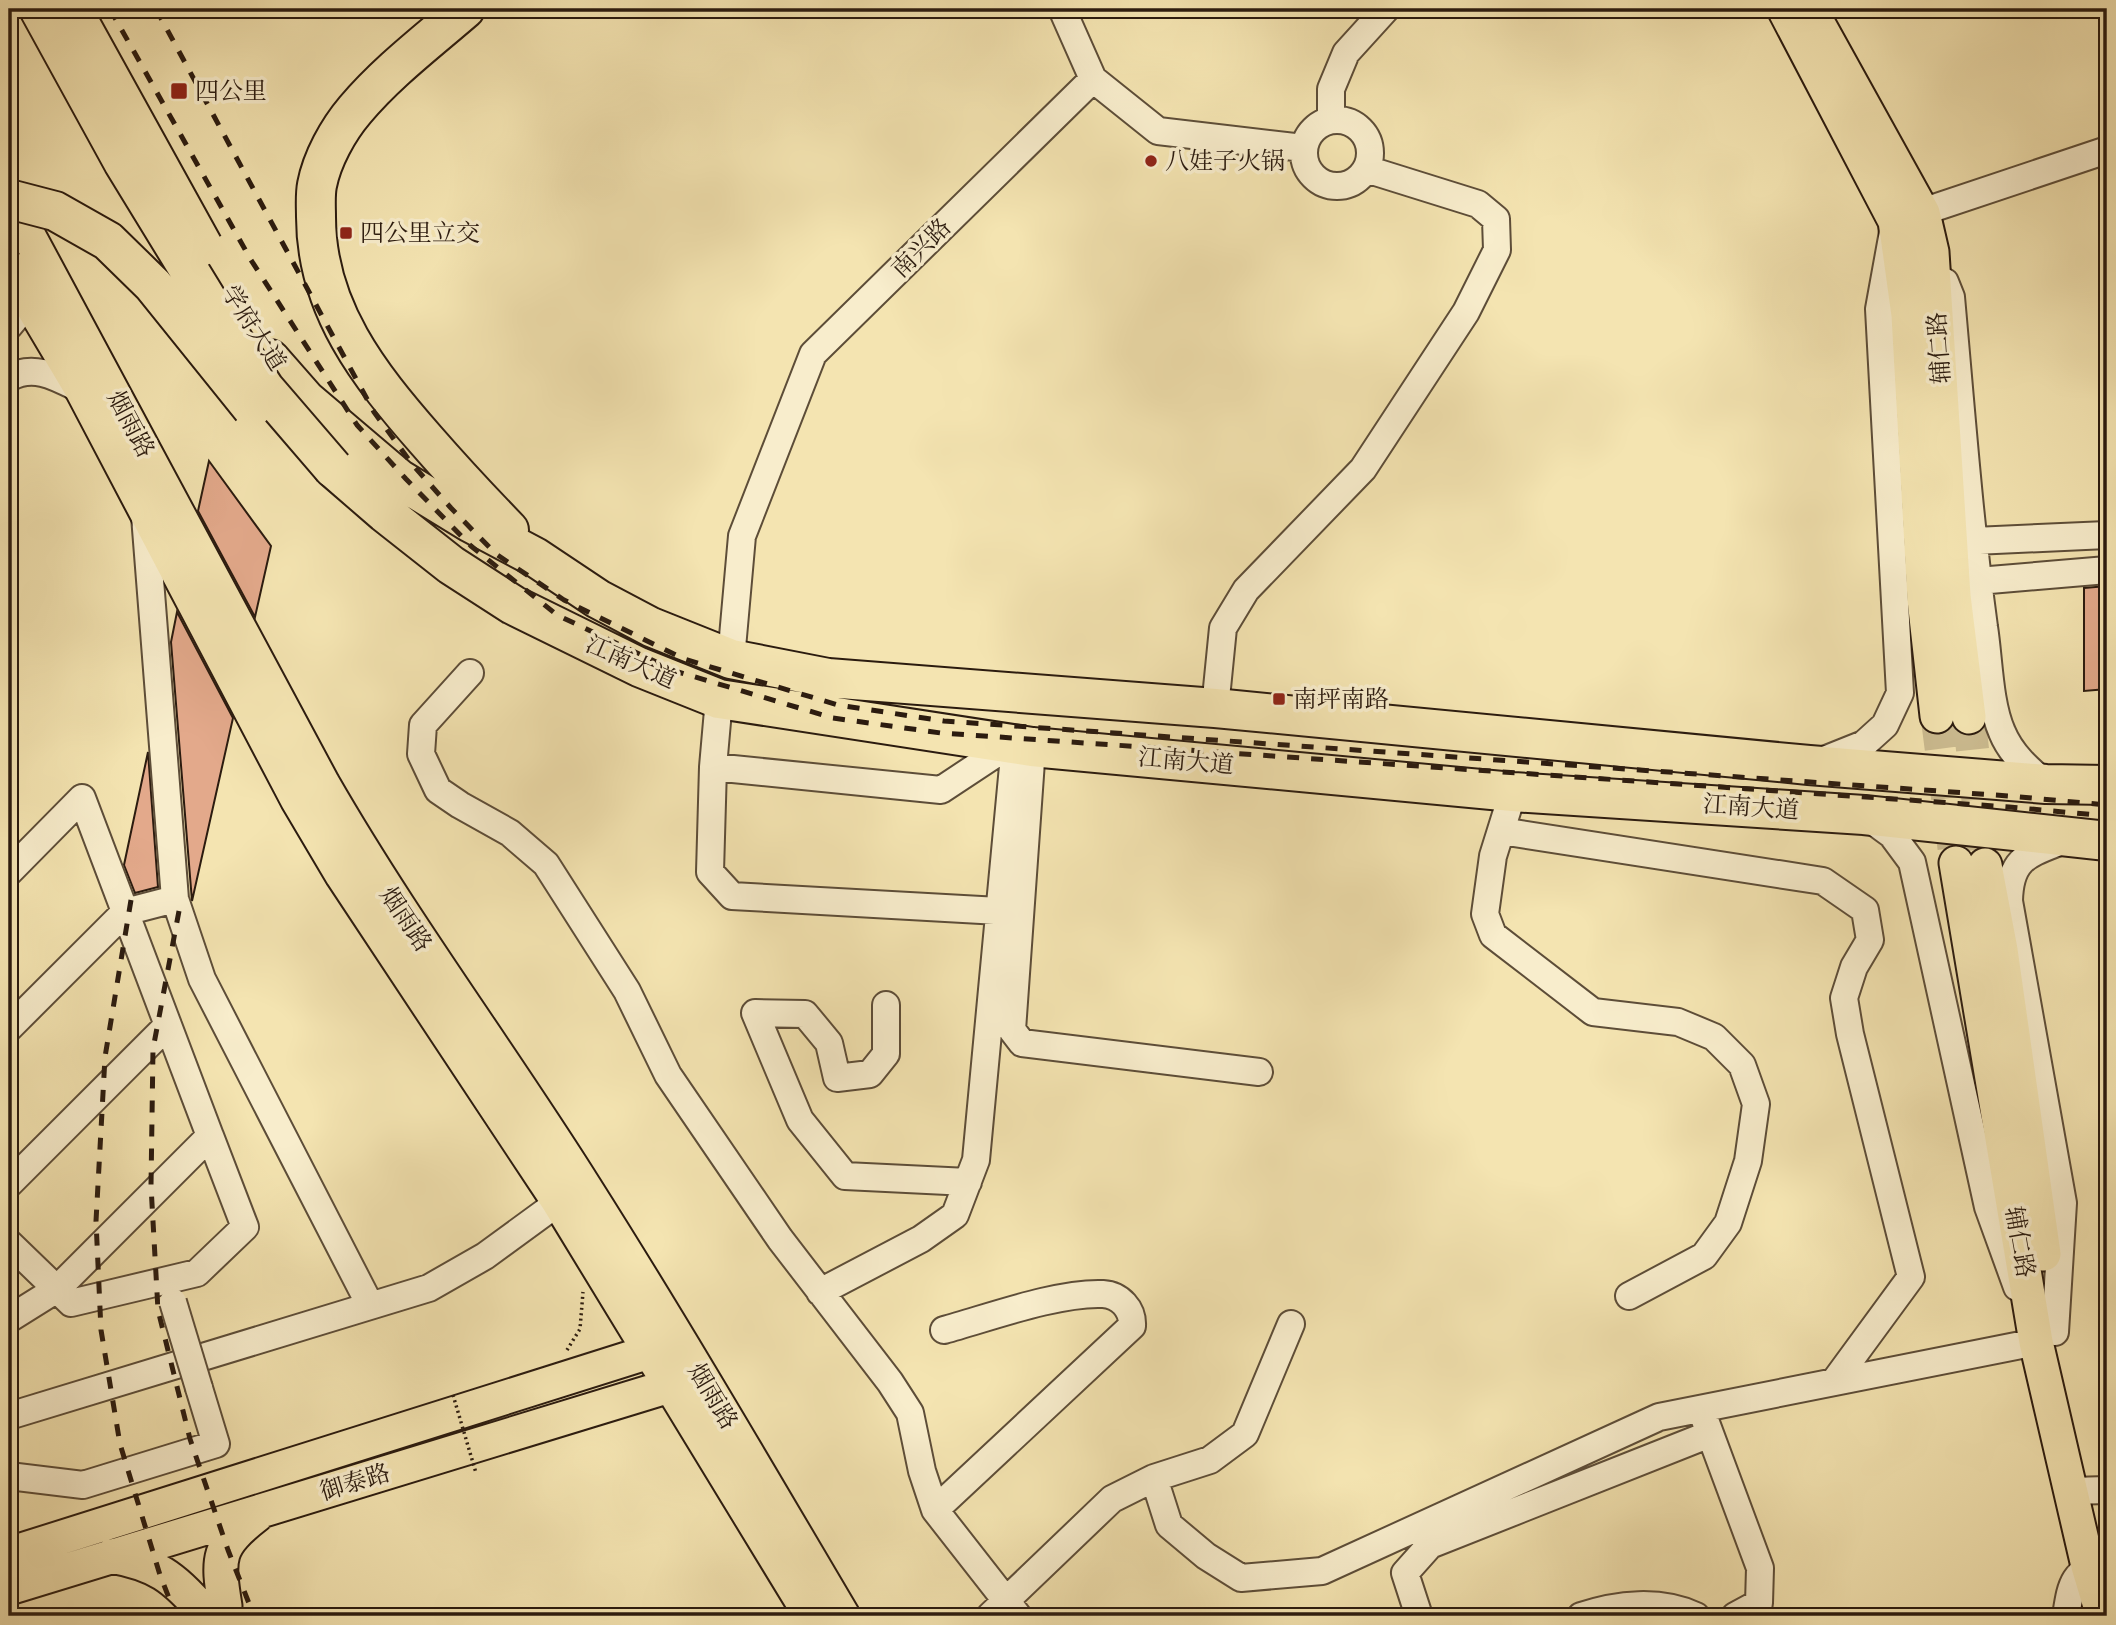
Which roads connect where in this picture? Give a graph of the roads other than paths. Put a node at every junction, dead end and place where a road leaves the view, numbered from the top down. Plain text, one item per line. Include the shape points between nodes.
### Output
1 (39, 9) edge
2 (72, 9) edge
3 (465, 9) edge
4 (1062, 9) edge
5 (1386, 9) edge
6 (1784, 9) edge
7 (1810, 9) edge
8 (1093, 79) junction
9 (1331, 119) junction
10 (1303, 148) junction
11 (2107, 150) edge
12 (1366, 169) junction
13 (9, 199) edge
14 (1909, 217) junction
15 (1932, 251) junction
16 (14, 293) edge
17 (9, 378) edge
18 (82, 390) junction
19 (332, 468) junction
20 (145, 508) junction
21 (2107, 535) edge
22 (1974, 541) junction
23 (535, 557) junction
24 (2107, 570) edge
25 (1978, 582) junction
26 (731, 659) junction
27 (470, 673) dead end
28 (719, 699) junction
29 (1215, 708) junction
30 (1019, 746) junction
31 (1809, 765) junction
32 (713, 768) junction
33 (2046, 784) junction
34 (2107, 785) edge
35 (1513, 792) junction
36 (1864, 815) junction
37 (1501, 831) junction
38 (2096, 840) edge
39 (1970, 864) tunnel mouth
40 (9, 872) edge
41 (174, 899) junction
42 (999, 911) junction
43 (125, 912) junction
44 (886, 1005) dead end
45 (168, 1025) junction
46 (9, 1028) edge
47 (1259, 1072) dead end
48 (210, 1136) junction
49 (968, 1182) junction
50 (9, 1184) edge
51 (571, 1193) junction
52 (9, 1243) edge
53 (57, 1289) junction
54 (169, 1292) junction
55 (820, 1292) junction
56 (1629, 1296) dead end
57 (370, 1305) junction
58 (9, 1319) edge
59 (1291, 1324) dead end
60 (944, 1330) dead end
61 (2046, 1337) junction
62 (666, 1347) junction
63 (686, 1381) junction
64 (1834, 1382) junction
65 (1701, 1409) junction
66 (9, 1416) edge
67 (1710, 1434) junction
68 (9, 1476) edge
69 (1154, 1478) junction
70 (2089, 1490) edge
71 (264, 1510) junction
72 (935, 1510) junction
73 (186, 1534) junction
74 (9, 1554) edge
75 (111, 1556) junction
76 (2100, 1564) edge
77 (9, 1588) edge
78 (1004, 1611) edge
79 (216, 1612) edge
80 (811, 1616) edge
81 (843, 1616) edge
82 (1419, 1616) edge
83 (1581, 1616) edge
84 (1696, 1616) edge
85 (1735, 1616) edge
86 (2066, 1616) edge
87 (2103, 1616) edge

1 - 19 highway, 学府大道, bridge via 123,162 211,306 265,388
2 - 23 highway, 学府大道, bridge via 270,359 306,400 399,479
3 - 23 highway via 354,110 331,147 316,186 316,232 322,275 337,317 372,376 468,488
4 - 8 street
5 - 9 street via 1346,52 1331,89
6 - 14 main road, 辅仁路
7 - 14 main road, 辅仁路
8 - 10 street via 1158,131
8 - 26 street, 南兴路 via 813,354 742,536
9 - 10 street via 1313,129
9 - 12 street via 1361,129 1370,148
10 - 12 street via 1307,169 1321,183 1351,183
11 - 14 street
12 - 29 street via 1478,204 1496,219 1497,250 1466,313 1363,469 1246,590 1223,628
13 - 19 highway, bridge via 55,211 108,241 153,285 251,408
13 - 51 main road, 烟雨路 via 323,784
14 - 15 main road, 辅仁路
14 - 15 main road, 辅仁路 via 1908,315 1924,599 1953,717 1954,596
14 - 31 street via 1880,309 1900,693 1885,725 1864,744
15 - 22 street via 1951,297
16 - 18 main road, 烟雨路
17 - 18 street via 21,371 49,373
18 - 20 main road, 烟雨路
19 - 28 highway, 江南大道 via 451,565 513,605 627,662
20 - 41 street
20 - 51 main road, 烟雨路 via 342,876
21 - 22 street
22 - 25 street
23 - 26 highway, 江南大道 via 608,605
24 - 25 street
25 - 33 street via 2001,730 2012,750
26 - 29 highway, 江南大道 via 828,678
27 - 55 street via 423,725 421,754 438,790 510,833 546,864 627,991 668,1075
28 - 30 highway, 江南大道
28 - 32 street
29 - 31 highway, 江南大道
30 - 32 street via 941,790
30 - 35 highway, 江南大道
30 - 42 street
30 - 47 street via 1012,1030 1022,1043
31 - 33 highway, 江南大道
32 - 42 street via 710,872 732,895
33 - 34 highway, 江南大道
35 - 36 highway, 江南大道
35 - 37 street
36 - 38 highway, 江南大道
36 - 61 street via 1892,835 1912,862 1988,1208
37 - 56 street via 1485,915 1493,935 1593,1012 1678,1022 1714,1037 1742,1065 1756,1104 1748,1161 1728,1223 1704,1256
37 - 64 street via 1824,881 1865,910 1870,940 1854,967 1844,998 1911,1277
38 - 61 street via 2029,854 2010,880 2009,901 2063,1203
39 - 61 main road, 辅仁路
40 - 43 street via 82,799
41 - 43 street
41 - 57 street via 202,979
42 - 49 street via 976,1160
43 - 45 street
43 - 46 street
44 - 49 street via 886,1054 870,1074 837,1078 830,1042 805,1014 755,1013 800,1120 845,1176
45 - 48 street
45 - 50 street
48 - 53 street
48 - 54 street via 245,1227 197,1273
49 - 55 street via 955,1215 921,1239
51 - 57 street via 485,1256 429,1288
51 - 62 main road, 烟雨路
52 - 53 street
53 - 54 street via 71,1303
53 - 58 street
54 - 68 street, bridge via 216,1444 83,1485
55 - 72 street via 909,1413
57 - 66 street
59 - 69 street via 1245,1434 1210,1460
60 - 72 street via 1056,1299 1104,1294 1117,1298 1133,1315 1132,1326
61 - 64 street
61 - 70 main road, 辅仁路
62 - 63 main road, 烟雨路
62 - 74 main road, 御泰路
63 - 71 main road, 御泰路
63 - 80 main road, 烟雨路
63 - 81 main road, 烟雨路
64 - 65 street
65 - 67 street
65 - 69 street via 1659,1418 1322,1571 1241,1578 1169,1525
67 - 82 street via 1430,1545 1405,1573
67 - 85 street via 1760,1568 1759,1604
69 - 78 street via 1112,1499
70 - 76 main road, 辅仁路
71 - 73 main road, 御泰路
71 - 79 main road via 224,1548
72 - 78 street
73 - 75 main road, 御泰路
73 - 79 main road
75 - 77 main road, 御泰路
75 - 79 main road via 170,1576
76 - 86 street via 2071,1586
76 - 87 main road, 辅仁路
83 - 84 street via 1605,1608 1646,1605 1679,1608

